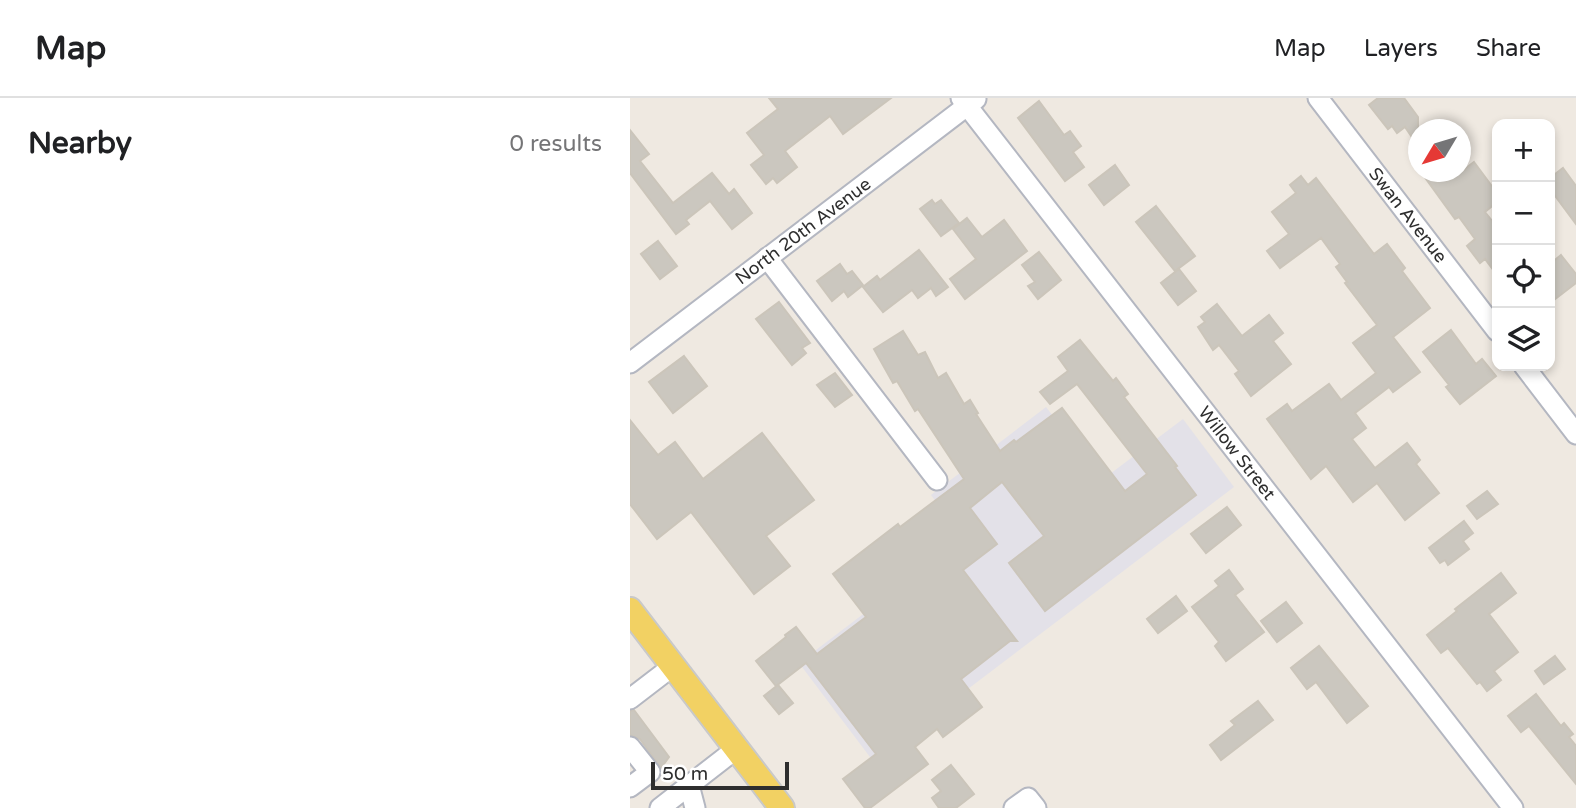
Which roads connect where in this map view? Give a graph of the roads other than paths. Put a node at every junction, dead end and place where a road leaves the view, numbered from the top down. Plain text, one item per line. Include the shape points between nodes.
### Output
1 (1318, 98) edge
2 (968, 100) edge
3 (767, 258) junction
4 (1492, 324) edge
5 (630, 363) edge
6 (1528, 371) edge
7 (1576, 433) edge
8 (937, 480) dead end
9 (630, 610) edge
10 (673, 666) junction
11 (630, 699) edge
12 (630, 747) edge
13 (736, 749) junction
14 (689, 785) junction
15 (630, 787) edge
16 (660, 808) edge
17 (695, 808) edge
18 (782, 808) edge
19 (1014, 808) edge
20 (1036, 808) edge
21 (1513, 808) edge

1 - 4 street, Swan Avenue
2 - 3 street, North 20th Avenue
2 - 21 street, Willow Street
3 - 5 street, North 20th Avenue
3 - 8 street
6 - 7 street
9 - 10 main road
10 - 11 street
10 - 13 main road
12 - 15 street via 650,772
13 - 14 street
13 - 18 main road
14 - 16 street
14 - 17 street
19 - 20 street via 1028,797

